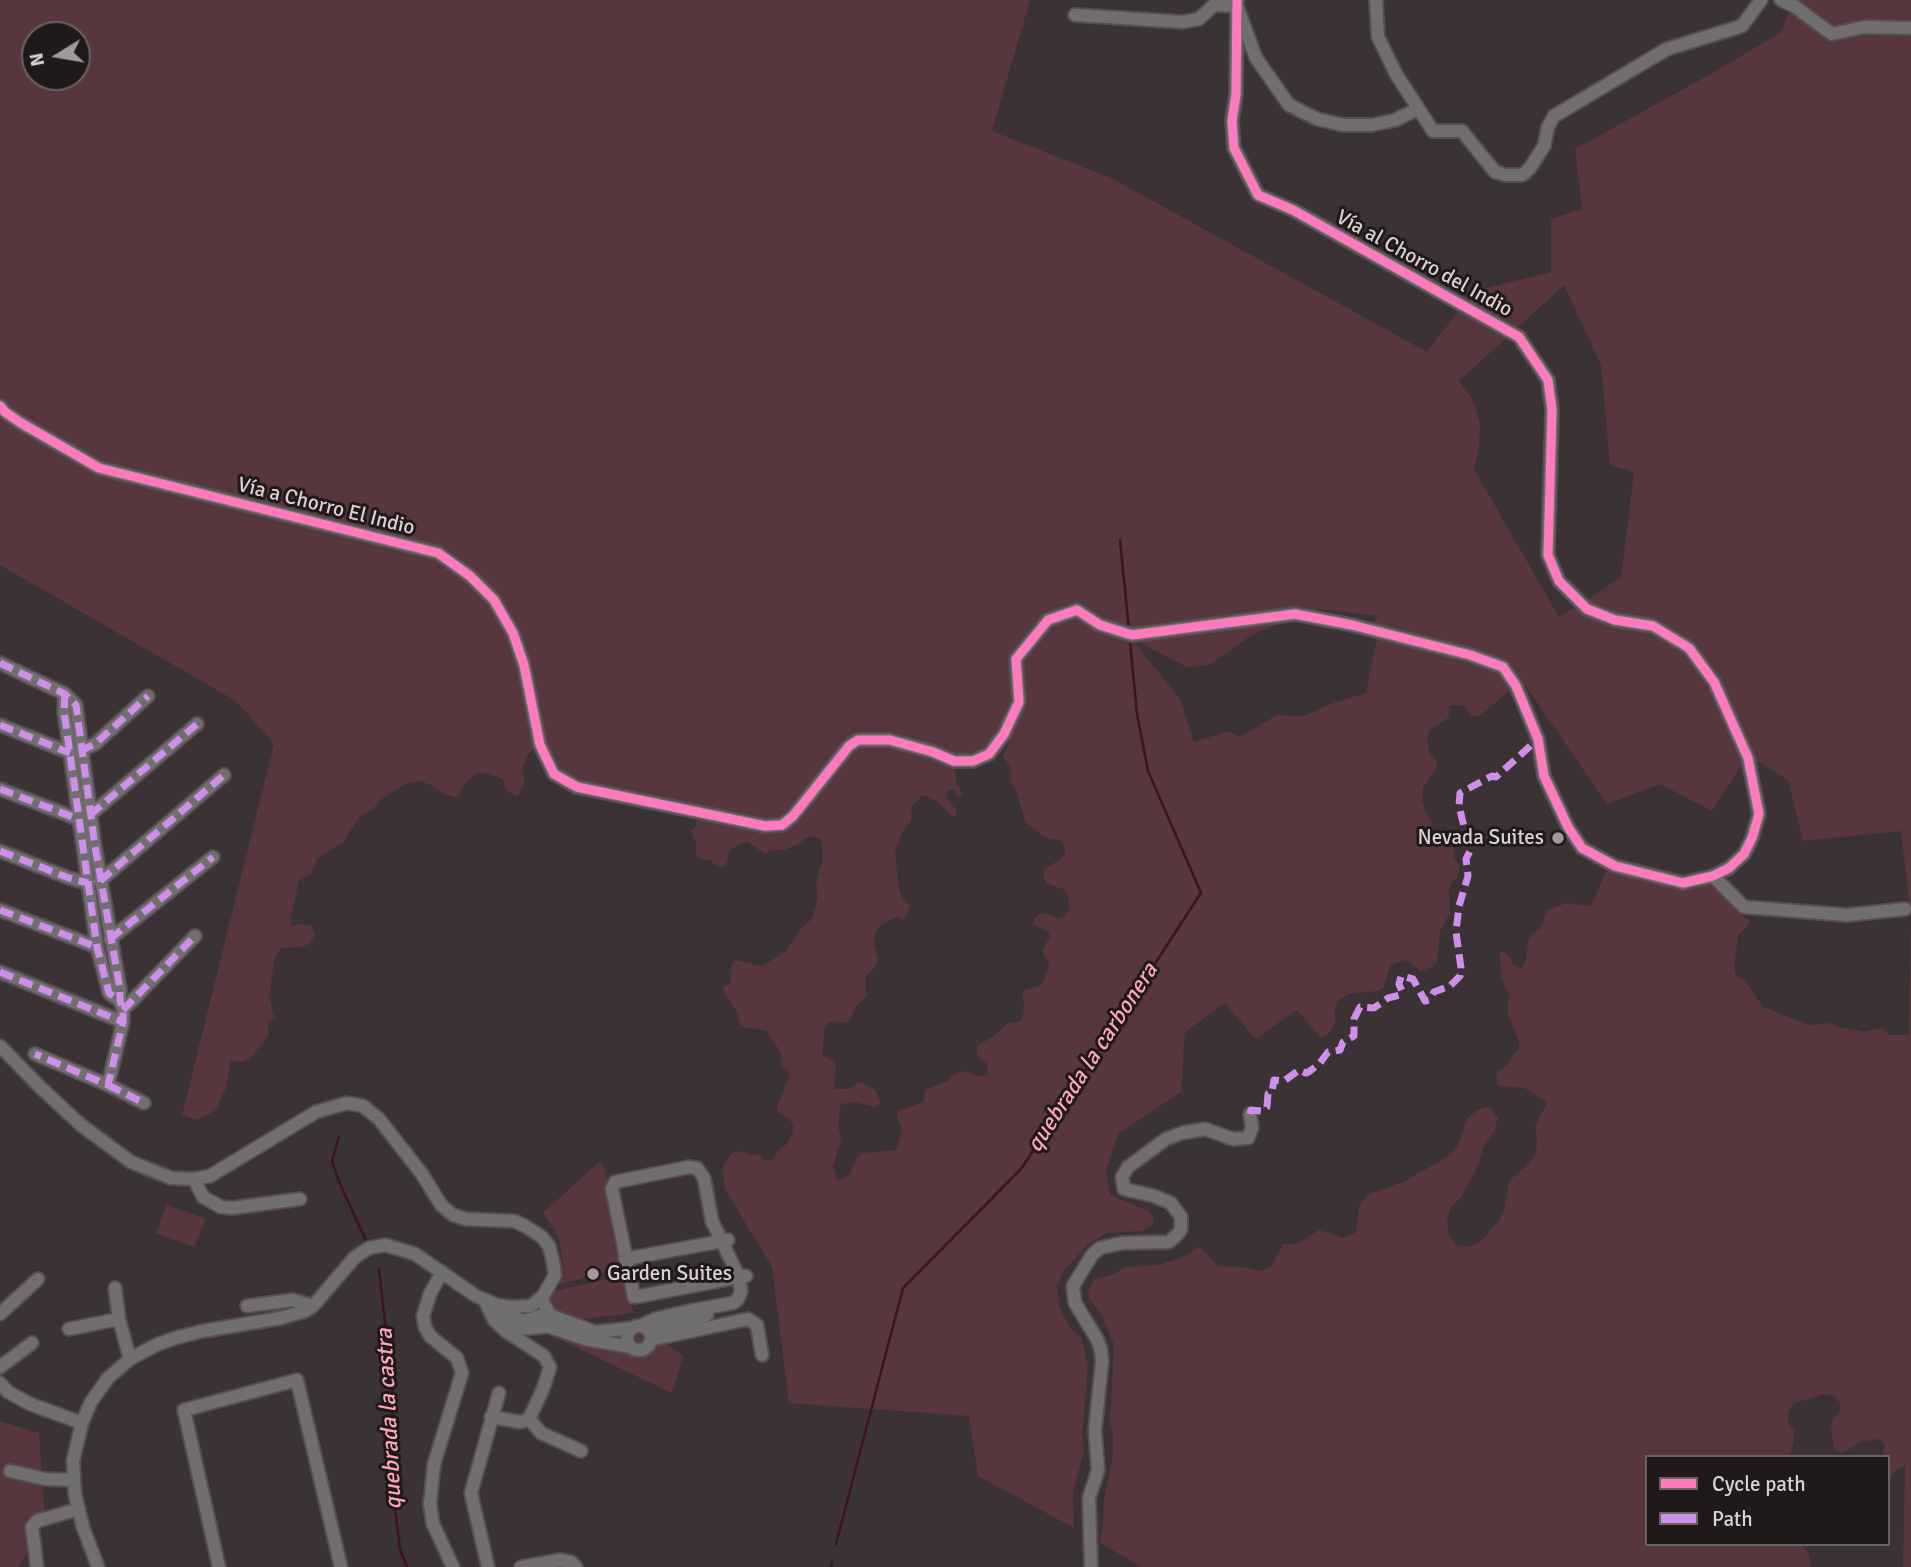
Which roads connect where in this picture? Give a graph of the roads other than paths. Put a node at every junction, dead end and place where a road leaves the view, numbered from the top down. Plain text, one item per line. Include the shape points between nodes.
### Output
1 (1377, 0) edge
2 (1761, 0) edge
3 (1780, 0) edge
4 (1237, 3) edge
5 (1075, 15) dead end
6 (1911, 28) edge
7 (1418, 108) junction
8 (0, 406) edge
9 (0, 663) edge
10 (148, 696) dead end
11 (197, 724) dead end
12 (0, 725) edge
13 (540, 745) joint
14 (75, 752) junction
15 (223, 775) dead end
16 (0, 789) edge
17 (84, 817) junction
18 (0, 851) edge
19 (213, 857) dead end
20 (1713, 876) junction
21 (94, 882) junction
22 (1905, 909) dead end
23 (0, 910) edge
24 (195, 936) dead end
25 (110, 939) junction
26 (97, 947) junction
27 (0, 972) edge
28 (122, 1011) junction
29 (0, 1046) edge
30 (35, 1054) dead end
31 (108, 1085) junction
32 (144, 1103) dead end
33 (1250, 1114) dead end
34 (194, 1179) junction
35 (300, 1199) dead end
36 (725, 1240) junction
37 (625, 1259) junction
38 (442, 1272) junction
39 (742, 1276) junction
40 (38, 1279) dead end
41 (115, 1288) dead end
42 (541, 1298) junction
43 (484, 1299) junction
44 (247, 1306) dead end
45 (313, 1306) junction
46 (503, 1306) junction
47 (0, 1314) edge
48 (547, 1318) junction
49 (119, 1319) junction
50 (69, 1329) dead end
51 (643, 1332) junction
52 (32, 1343) dead end
53 (631, 1348) junction
54 (762, 1355) dead end
55 (130, 1359) junction
56 (0, 1367) edge
57 (0, 1383) edge
58 (499, 1393) dead end
59 (491, 1417) junction
60 (529, 1419) junction
61 (82, 1423) junction
62 (581, 1451) dead end
63 (10, 1471) dead end
64 (73, 1480) junction
65 (79, 1509) junction
66 (338, 1566) edge
67 (37, 1567) edge
68 (98, 1567) edge
69 (219, 1567) edge
70 (453, 1567) edge
71 (488, 1567) edge
72 (521, 1567) edge
73 (576, 1567) edge
74 (1091, 1567) edge

1 - 7 street via 1378,37
2 - 7 street via 1742,26 1667,49 1554,116 1544,146 1522,174 1495,172 1462,131 1433,131
3 - 6 street via 1832,34 1864,27
4 - 5 street via 1214,5 1199,19 1183,22
4 - 7 street via 1256,58 1289,105 1343,125 1395,120
4 - 20 street, Vía al Chorro del Indio via 1234,148 1258,195 1293,209 1518,337 1548,380 1552,410 1548,555 1559,581 1587,608 1615,620 1653,626 1689,648 1714,682 1748,758 1759,814 1745,854
8 - 13 street, Vía a Chorro El Indio via 99,468 438,553 494,600 513,633
9 - 14 street via 65,694 76,705
10 - 14 street via 94,744
11 - 17 street
12 - 14 street
13 - 20 street, Vía al Chorro del Indio via 554,774 577,787 765,826 782,825 858,740 890,740 954,761 974,761 989,754 1019,702 1016,659 1048,620 1077,610 1100,625 1132,635 1295,614 1503,667 1538,739 1544,776 1583,848 1615,866 1683,883
14 - 17 street
15 - 21 street
16 - 17 street
17 - 21 street
18 - 21 street via 69,878
19 - 25 street
20 - 22 street via 1744,907 1847,915
21 - 25 street
21 - 26 street
23 - 26 street
24 - 28 street
25 - 28 street
26 - 28 street via 109,993
27 - 28 street
28 - 31 street
29 - 34 street via 81,1125 131,1162 171,1178
30 - 31 street
31 - 32 street
33 - 74 street via 1248,1138 1236,1140 1205,1129 1182,1133 1128,1167 1122,1177 1124,1188 1171,1203 1181,1217 1181,1229 1169,1242 1100,1248 1073,1286 1075,1303 1097,1339 1102,1362 1095,1430 1098,1470 1089,1498
34 - 35 street via 203,1197 221,1206
34 - 42 street via 219,1172 316,1112 355,1103 379,1119 453,1215 514,1222 542,1237 549,1246 555,1275
36 - 37 street
36 - 37 street via 718,1218 712,1214 704,1178 697,1168 689,1167 615,1182 612,1189
36 - 39 street
37 - 39 street via 635,1297
38 - 43 street
38 - 45 street via 399,1248 369,1248 355,1257
38 - 70 street via 423,1316 425,1327 457,1358 462,1373 432,1474 430,1504 433,1524
39 - 51 street via 749,1297 744,1304 655,1319
40 - 47 street
41 - 49 street
42 - 46 street via 531,1306
42 - 48 street
43 - 46 street
43 - 60 street via 494,1320 549,1363 550,1371
44 - 45 street via 293,1300
45 - 55 street via 281,1318 175,1338
46 - 48 street via 524,1321
48 - 51 street via 594,1332
48 - 53 street via 585,1339
49 - 50 street
49 - 55 street
51 - 53 street via 627,1337
51 - 53 street via 645,1349
51 - 54 street via 748,1319 757,1325
52 - 56 street
55 - 61 street via 99,1389
57 - 61 street via 30,1404
58 - 59 street
59 - 60 street
59 - 71 street via 471,1493
60 - 62 street via 541,1433
61 - 64 street
63 - 64 street
64 - 65 street
65 - 67 street via 37,1521 32,1527
65 - 68 street
66 - 69 street via 297,1380 184,1410
72 - 73 street via 559,1560

